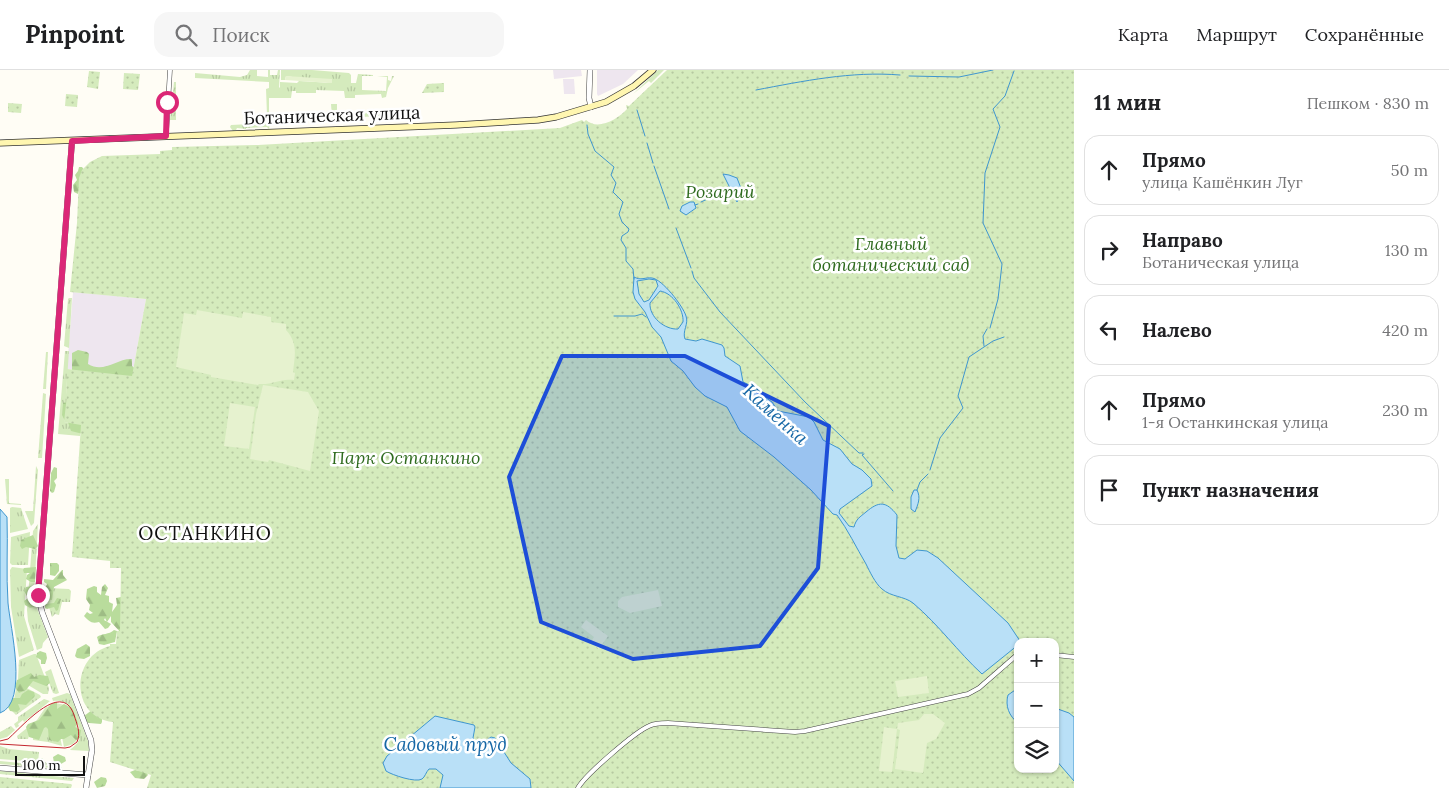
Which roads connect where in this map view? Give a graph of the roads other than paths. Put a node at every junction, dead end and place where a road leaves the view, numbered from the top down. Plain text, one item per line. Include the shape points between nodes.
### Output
1 (170, 70) edge
2 (590, 70) edge
3 (652, 70) edge
4 (591, 107) junction
5 (166, 136) junction
6 (72, 141) junction
7 (0, 143) edge
8 (1059, 655) edge
9 (1074, 657) edge
10 (1014, 658) edge
11 (0, 768) edge
12 (88, 775) junction
13 (86, 788) edge
14 (578, 788) edge

1 - 5 street
2 - 4 street
3 - 4 main road, Ботаническая улица via 628,90
4 - 5 main road, Ботаническая улица via 532,121
5 - 6 main road, Ботаническая улица
6 - 7 main road, Ботаническая улица
6 - 12 street via 38,599 91,740
8 - 9 street
10 - 14 street via 968,694 805,731 654,724 586,776
11 - 12 street
12 - 13 street

